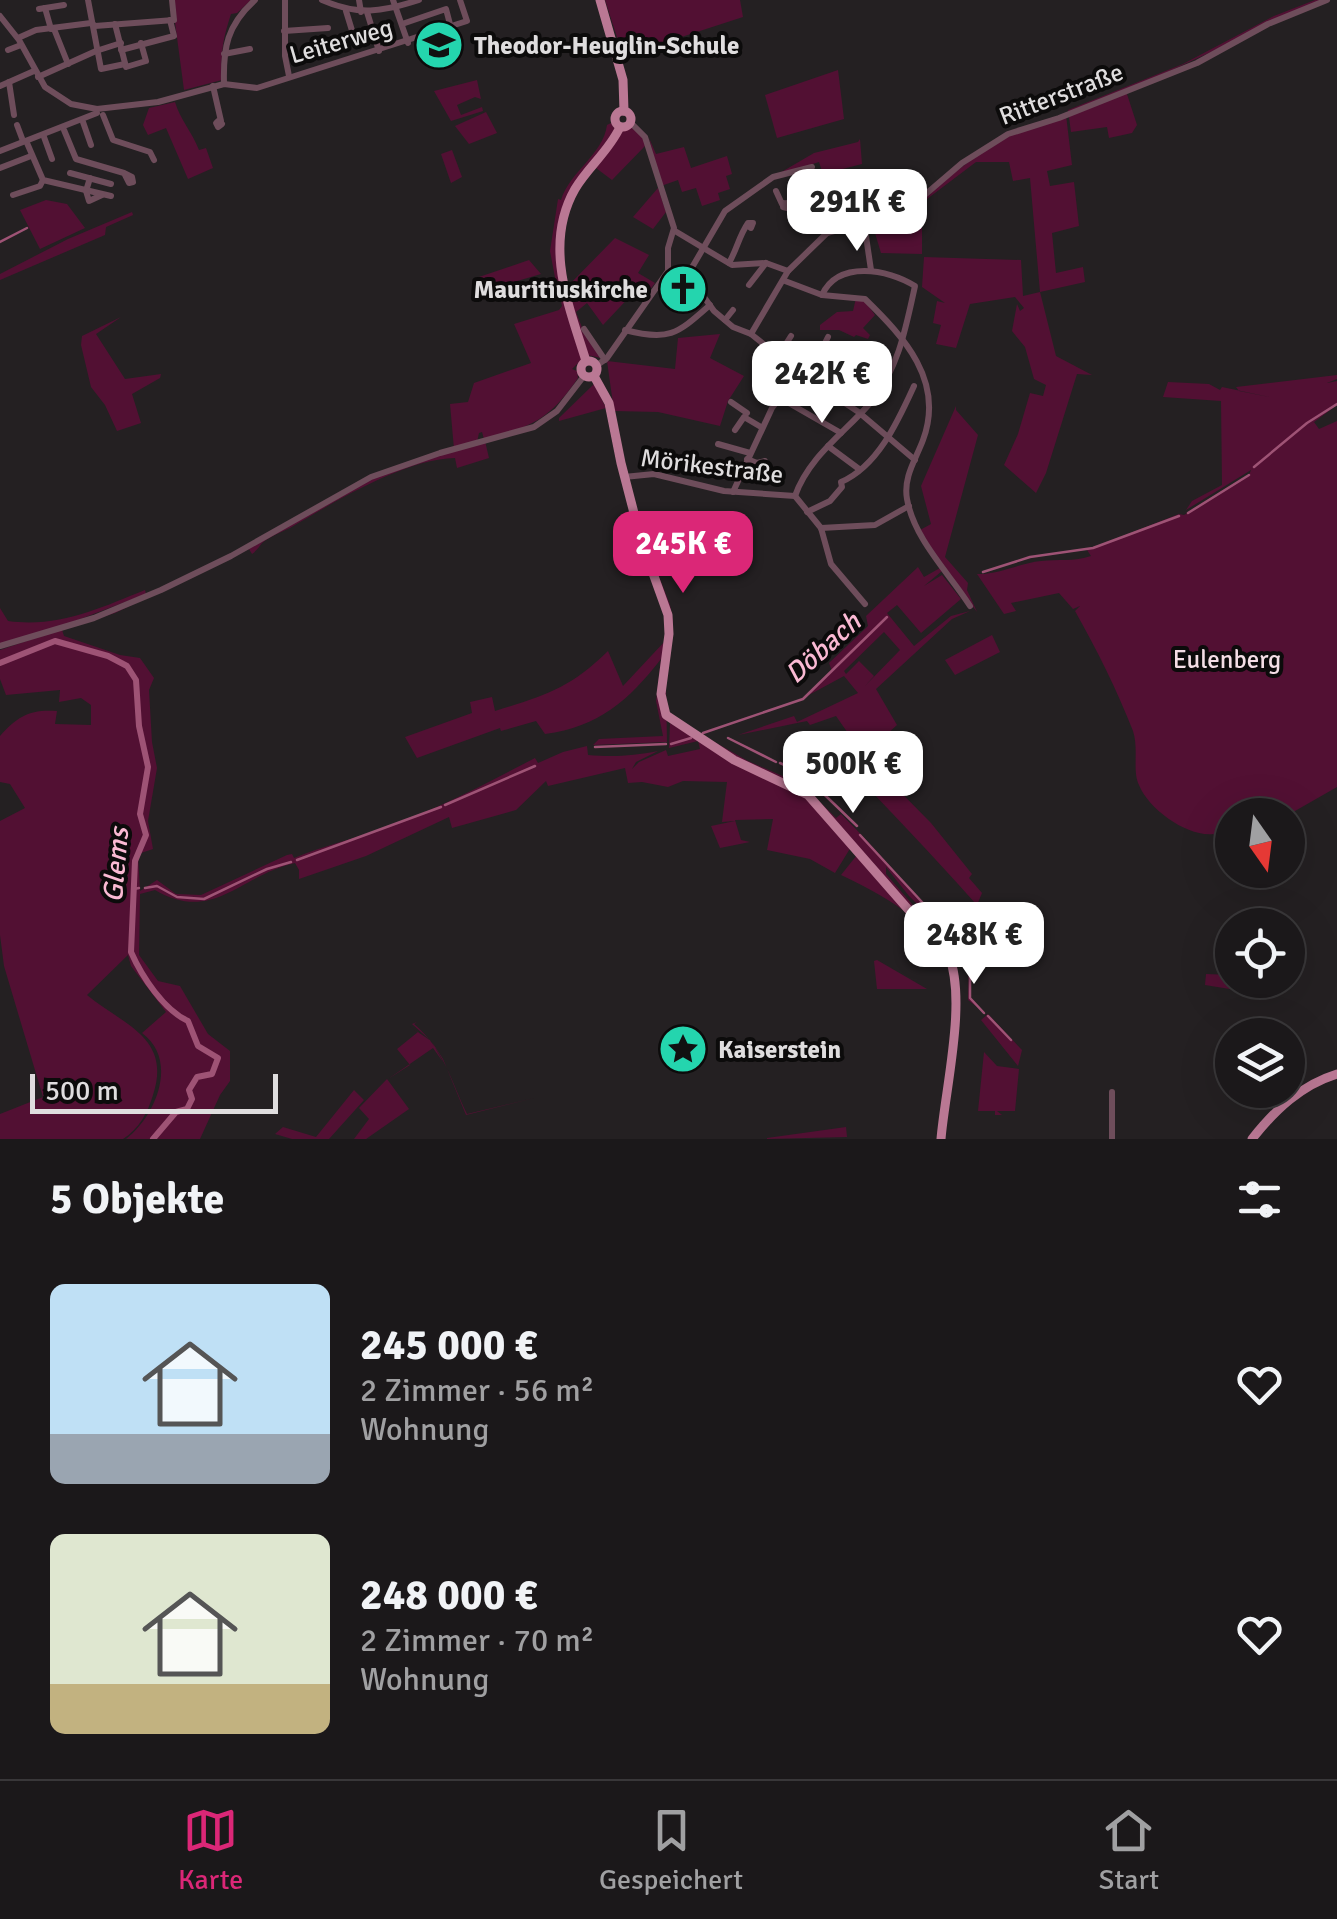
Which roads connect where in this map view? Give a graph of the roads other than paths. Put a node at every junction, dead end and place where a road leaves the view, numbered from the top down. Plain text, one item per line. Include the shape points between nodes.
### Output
1 (88, 0) edge
2 (172, 0) edge
3 (254, 0) edge
4 (285, 0) edge
5 (322, 0) edge
6 (359, 0) edge
7 (419, 0) edge
8 (460, 0) edge
9 (600, 0) edge
10 (1327, 0) edge
11 (394, 4) edge
12 (64, 5) dead end
13 (346, 10) junction
14 (364, 12) junction
15 (172, 20) junction
16 (1, 21) edge
17 (92, 23) junction
18 (115, 24) junction
19 (402, 24) junction
20 (328, 28) dead end
21 (451, 28) junction
22 (53, 29) junction
23 (284, 31) junction
24 (354, 36) dead end
25 (20, 42) junction
26 (408, 42) junction
27 (141, 44) junction
28 (121, 46) junction
29 (250, 49) dead end
30 (8, 50) dead end
31 (96, 51) junction
32 (379, 51) junction
33 (224, 54) junction
34 (68, 64) junction
35 (125, 64) junction
36 (36, 74) junction
37 (289, 76) junction
38 (10, 82) junction
39 (224, 84) junction
40 (0, 86) edge
41 (213, 86) junction
42 (624, 111) junction
43 (101, 113) junction
44 (14, 115) dead end
45 (221, 120) dead end
46 (84, 122) junction
47 (630, 122) junction
48 (17, 125) dead end
49 (620, 127) junction
50 (64, 130) junction
51 (44, 137) junction
52 (25, 142) junction
53 (91, 145) dead end
54 (0, 150) edge
55 (31, 156) junction
56 (52, 159) dead end
57 (154, 160) dead end
58 (812, 167) dead end
59 (0, 168) edge
60 (124, 173) dead end
61 (70, 174) dead end
62 (90, 178) junction
63 (43, 180) junction
64 (111, 184) dead end
65 (86, 191) junction
66 (776, 191) dead end
67 (819, 192) junction
68 (13, 196) dead end
69 (106, 196) dead end
70 (852, 202) dead end
71 (786, 205) junction
72 (792, 219) dead end
73 (864, 223) junction
74 (747, 225) dead end
75 (674, 232) junction
76 (827, 233) junction
77 (703, 248) junction
78 (766, 262) junction
79 (728, 264) junction
80 (870, 270) junction
81 (668, 271) junction
82 (788, 271) junction
83 (686, 276) junction
84 (785, 281) junction
85 (749, 285) dead end
86 (822, 296) junction
87 (710, 306) junction
88 (732, 310) dead end
89 (725, 320) junction
90 (584, 329) dead end
91 (625, 330) junction
92 (751, 334) junction
93 (791, 336) dead end
94 (828, 337) dead end
95 (904, 340) junction
96 (779, 355) junction
97 (838, 356) junction
98 (861, 362) dead end
99 (593, 368) junction
100 (800, 373) junction
101 (820, 386) junction
102 (914, 386) dead end
103 (780, 398) junction
104 (731, 402) dead end
105 (746, 414) junction
106 (861, 414) junction
107 (761, 426) junction
108 (736, 430) dead end
109 (842, 432) junction
110 (889, 438) junction
111 (718, 444) dead end
112 (828, 446) junction
113 (748, 456) junction
114 (914, 460) junction
115 (860, 469) junction
116 (624, 477) junction
117 (772, 480) dead end
118 (733, 492) junction
119 (795, 496) junction
120 (909, 506) junction
121 (808, 512) junction
122 (821, 528) junction
123 (864, 604) dead end
124 (970, 606) dead end
125 (0, 646) edge
126 (1337, 1074) edge
127 (1112, 1092) dead end
128 (941, 1139) edge
129 (1112, 1139) edge
130 (1252, 1139) edge

1 - 17 street
2 - 15 street
3 - 33 street via 231,27
4 - 23 street
5 - 13 street
6 - 14 street
7 - 11 street
8 - 21 street, Leiterweg via 468,21
9 - 42 main road via 623,80
10 - 73 street, Ritterstraße via 1198,63 1008,134 906,211
11 - 14 street via 380,16
11 - 19 street
12 - 22 street via 42,8
13 - 14 street
13 - 24 street
14 - 32 street
15 - 18 street
15 - 27 street via 174,36
16 - 25 street
17 - 18 street
17 - 22 street
17 - 31 street
18 - 28 street
19 - 21 street via 446,9
19 - 26 street
20 - 23 street
21 - 26 street, Leiterweg
22 - 25 street
22 - 34 street
23 - 37 street
25 - 30 street
25 - 36 street
26 - 32 street, Leiterweg
27 - 28 street
27 - 35 street via 146,61
28 - 31 street
28 - 35 street
29 - 33 street
31 - 34 street
31 - 35 street via 101,69
32 - 37 street, Leiterweg
33 - 39 street
34 - 36 street
36 - 38 street
36 - 43 street via 70,104
37 - 39 street, Leiterweg via 254,89
38 - 40 street
38 - 44 street
39 - 41 street, Leiterweg
41 - 43 street, Leiterweg
41 - 45 street
42 - 47 main road
42 - 49 main road via 615,117
43 - 46 street
43 - 52 street
43 - 57 street via 113,140 150,152
46 - 50 street
46 - 53 street
47 - 49 main road
47 - 75 street via 645,138
48 - 52 street
49 - 99 main road via 574,190 560,231 560,267
50 - 51 street
50 - 60 street via 76,159
51 - 52 street
51 - 56 street
52 - 54 street
52 - 55 street
55 - 59 street
55 - 63 street
58 - 77 street via 773,177 736,202
61 - 62 street
62 - 64 street
62 - 65 street
63 - 65 street
63 - 68 street
65 - 69 street
66 - 71 street
67 - 70 street via 847,184
67 - 71 street
67 - 76 street
71 - 72 street
73 - 76 street, Ritterstraße
73 - 80 street
74 - 79 street
75 - 77 street
75 - 81 street
76 - 82 street, Ritterstraße
77 - 79 street
77 - 83 street
78 - 79 street
78 - 82 street
78 - 85 street
80 - 86 street via 833,281
80 - 95 street via 915,286
81 - 83 street
81 - 91 street
82 - 84 street, Ritterstraße
83 - 87 street
84 - 86 street
84 - 92 street, Ritterstraße
86 - 95 street via 865,298
87 - 89 street
87 - 91 street via 670,336
88 - 89 street
89 - 92 street
90 - 99 street
91 - 99 street
92 - 96 street
93 - 96 street
94 - 97 street via 824,346
95 - 106 street
95 - 114 street via 926,377 930,404
96 - 100 street
97 - 98 street
97 - 101 street
99 - 116 main road via 609,403
99 - 125 street via 534,427 371,478 161,590
100 - 101 street
100 - 103 street
101 - 106 street
102 - 110 street
103 - 107 street
103 - 109 street
104 - 105 street
105 - 107 street
105 - 108 street
106 - 109 street
106 - 110 street
107 - 113 street
109 - 112 street
110 - 114 street
110 - 115 street
111 - 113 street
112 - 115 street
112 - 119 street
113 - 117 street via 765,460
113 - 118 street
114 - 120 street via 906,484
115 - 121 street via 830,501
116 - 118 street, Mörikestraße via 661,475
116 - 128 main road via 668,615 663,709 739,763 808,794 948,954 954,1020
118 - 119 street, Mörikestraße
119 - 121 street
120 - 122 street via 875,525
120 - 124 street
121 - 122 street
122 - 123 street via 829,560
126 - 130 main road via 1290,1099
127 - 129 street

